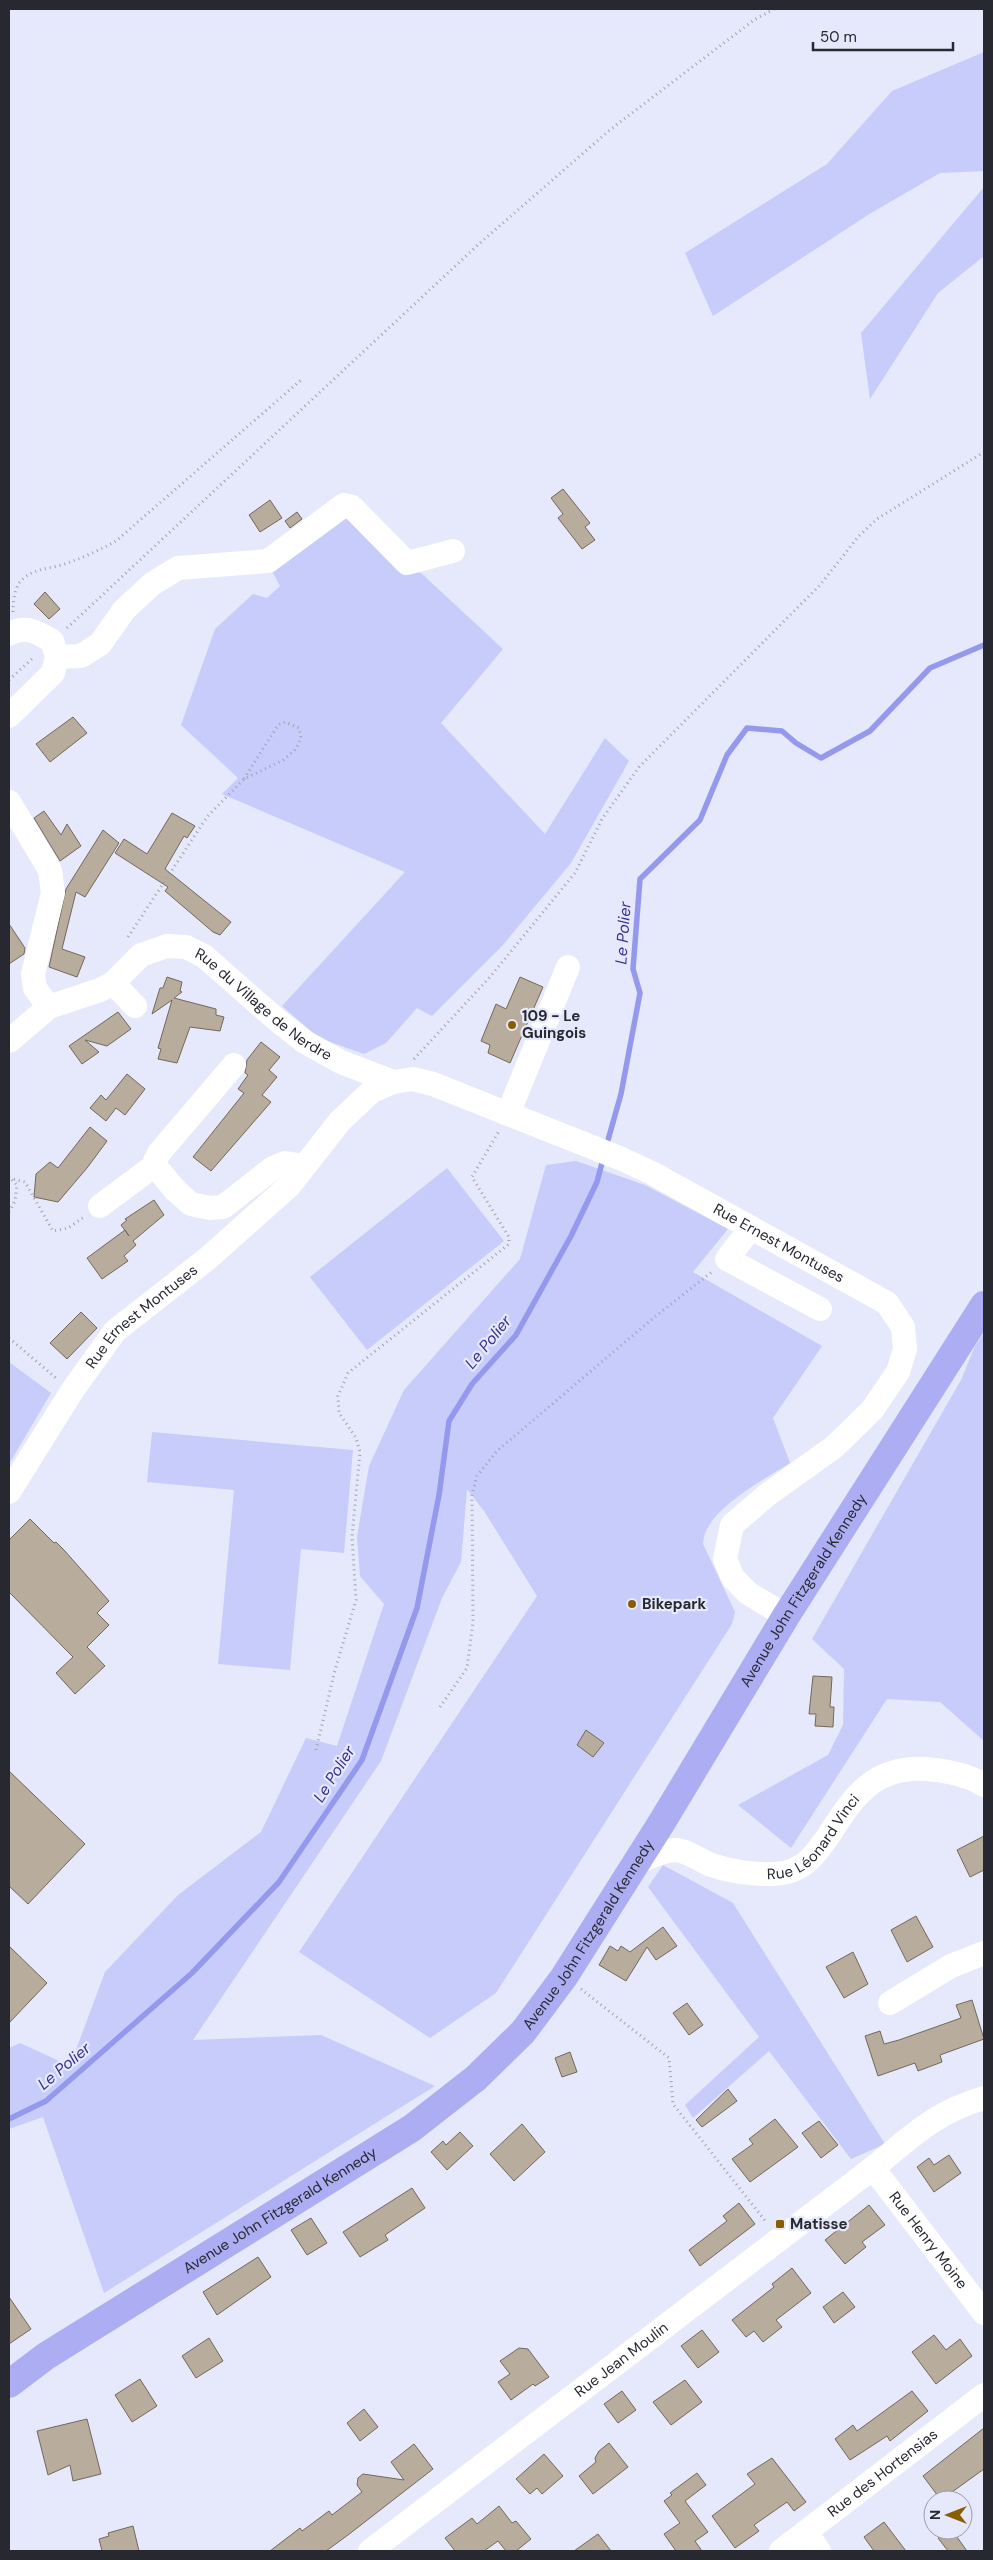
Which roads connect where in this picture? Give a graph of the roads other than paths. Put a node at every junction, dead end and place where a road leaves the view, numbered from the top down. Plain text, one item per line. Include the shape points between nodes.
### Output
1 (453, 552) dead end
2 (10, 633) edge
3 (54, 649) junction
4 (9, 716) edge
5 (9, 802) edge
6 (568, 967) dead end
7 (113, 983) junction
8 (48, 1006) junction
9 (134, 1006) dead end
10 (9, 1041) edge
11 (234, 1065) dead end
12 (393, 1082) junction
13 (508, 1114) junction
14 (304, 1166) junction
15 (156, 1167) junction
16 (100, 1206) road end
17 (751, 1228) junction
18 (984, 1305) edge
19 (820, 1309) dead end
20 (9, 1492) edge
21 (786, 1616) junction
22 (984, 1786) edge
23 (634, 1864) junction
24 (984, 1953) edge
25 (890, 2003) dead end
26 (984, 2098) edge
27 (873, 2168) junction
28 (984, 2313) edge
29 (9, 2384) edge
30 (984, 2395) edge
31 (806, 2532) junction
32 (370, 2551) edge
33 (781, 2551) edge
34 (819, 2551) edge

1 - 3 street via 407,563 352,506 344,505 268,561 178,568 152,584 124,610 100,644 81,656
2 - 3 street via 17,629 33,630
3 - 4 street via 53,673
5 - 8 street via 50,870 53,893 33,974 34,988
6 - 13 street
7 - 8 street, Rue du Village de Nerdre
7 - 9 street
7 - 12 street, Rue du Village de Nerdre via 141,955 167,946 186,947 204,956 305,1042 341,1062
8 - 10 street, Rue du Village de Nerdre
11 - 15 street via 159,1153
12 - 13 street, Rue Ernest Montuses via 413,1080 433,1084
12 - 14 street, Rue Ernest Montuses via 372,1091 346,1115
13 - 17 street, Rue Ernest Montuses via 622,1159
14 - 15 street via 285,1163 273,1168 223,1207 210,1208 191,1204
14 - 20 street, Rue Ernest Montuses via 289,1186 207,1259 115,1332 72,1391
15 - 16 street via 147,1170
17 - 19 street via 727,1259
17 - 21 street, Rue Ernest Montuses via 887,1303 902,1327 905,1349 898,1372 872,1410 834,1447 732,1526 725,1559 733,1578 748,1594
18 - 21 main road, Avenue John Fitzgerald Kennedy
21 - 23 main road, Avenue John Fitzgerald Kennedy
22 - 23 street, Rue Léonard Vinci via 939,1770 906,1768 884,1775 862,1789 807,1864 790,1872 760,1875 711,1865 678,1850 656,1854
23 - 29 main road, Avenue John Fitzgerald Kennedy via 564,1977 523,2032 442,2107 46,2356
24 - 25 street via 950,1966
26 - 27 street, Rue Jean Moulin via 933,2119
27 - 28 street, Rue Henry Moine
27 - 32 street, Rue Jean Moulin
30 - 31 street, Rue des Hortensias
31 - 33 street, Rue des Hortensias
31 - 34 street

